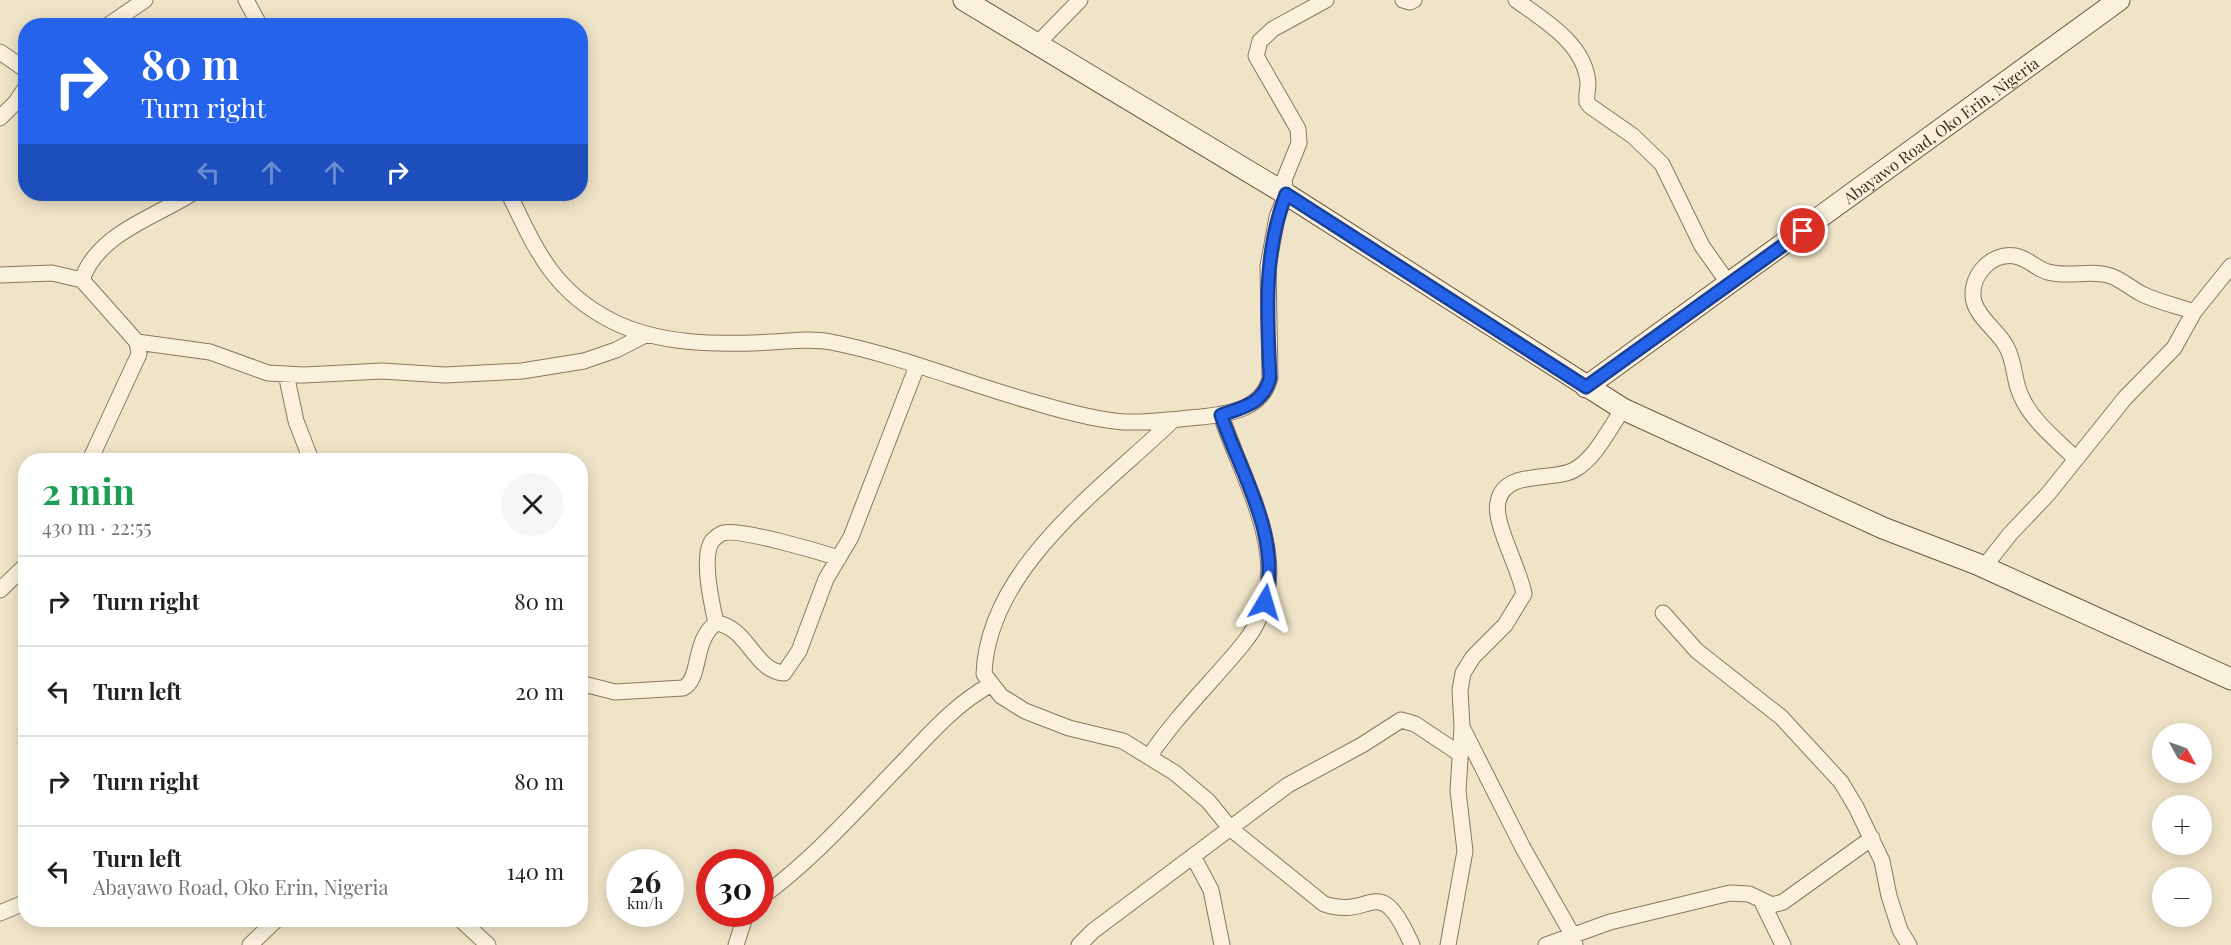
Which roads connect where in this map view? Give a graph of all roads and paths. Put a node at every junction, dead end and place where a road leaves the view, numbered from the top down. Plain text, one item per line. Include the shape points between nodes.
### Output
1 (145, 0) edge
2 (246, 0) edge
3 (964, 0) edge
4 (1080, 0) edge
5 (1326, 0) edge
6 (1403, 0) edge
7 (1414, 0) edge
8 (1516, 0) edge
9 (2120, 0) edge
10 (119, 18) edge
11 (256, 18) edge
12 (1037, 44) junction
13 (0, 52) edge
14 (18, 64) edge
15 (18, 99) edge
16 (0, 118) edge
17 (1286, 194) junction
18 (180, 201) edge
19 (512, 201) edge
20 (2231, 266) edge
21 (0, 275) edge
22 (82, 280) junction
23 (1729, 284) junction
24 (2194, 312) junction
25 (647, 334) junction
26 (137, 342) junction
27 (917, 366) junction
28 (286, 374) junction
29 (1586, 387) junction
30 (1623, 409) junction
31 (1221, 415) junction
32 (1173, 420) junction
33 (93, 453) edge
34 (308, 453) edge
35 (2076, 459) junction
36 (839, 558) junction
37 (1984, 567) junction
38 (18, 573) edge
39 (0, 590) edge
40 (1663, 613) dead end
41 (716, 623) junction
42 (2231, 679) edge
43 (588, 685) edge
44 (990, 685) junction
45 (1462, 727) junction
46 (1460, 754) junction
47 (1149, 757) junction
48 (1232, 829) junction
49 (1872, 838) junction
50 (1193, 856) junction
51 (774, 886) edge
52 (1761, 900) junction
53 (18, 905) edge
54 (0, 913) edge
55 (269, 927) edge
56 (469, 927) edge
57 (742, 927) edge
58 (1574, 940) edge
59 (250, 945) edge
60 (488, 945) edge
61 (736, 945) edge
62 (1079, 945) edge
63 (1222, 945) edge
64 (1412, 945) edge
65 (1448, 945) edge
66 (1546, 945) edge
67 (1783, 945) edge
68 (1909, 945) edge

1 - 10 street
2 - 11 street
3 - 12 street
4 - 12 street
5 - 17 street via 1273,29 1260,42 1256,56 1298,129 1299,143 1284,180
6 - 7 street
8 - 23 street via 1569,41 1578,53 1590,106 1662,164 1702,246
9 - 23 street, Abayawo Road, Oko Erin, Nigeria
12 - 17 street
13 - 14 street
15 - 16 street
17 - 29 street
17 - 31 street via 1277,217 1268,266 1267,390 1257,402
18 - 22 street via 104,246 86,267
19 - 25 street via 557,281 589,308
20 - 24 street
21 - 22 street via 52,273
22 - 26 street
23 - 29 street, Abayawo Road, Oko Erin, Nigeria
24 - 35 street via 2174,348 2125,398
24 - 35 street via 2144,295 2112,276 2045,272 2017,256 1987,262 1972,293 1975,305 2006,346 2021,398 2031,414
25 - 27 street via 733,344 829,341
25 - 28 street via 584,361 522,371 445,375 382,371
26 - 28 street via 210,352 268,373
26 - 33 street via 139,354
27 - 32 street via 1095,418 1124,422
27 - 36 street via 862,510
28 - 34 street via 296,421
29 - 30 street
30 - 37 street via 1883,528
30 - 45 street via 1598,445 1574,470 1554,477 1520,480 1508,486 1498,500 1498,515 1524,594 1505,625 1473,657 1463,673
31 - 32 street
31 - 47 street via 1250,484 1268,551 1269,586 1261,618
32 - 44 street via 1077,508 1012,586 991,631 985,657 984,674
35 - 37 street
36 - 41 street via 816,602 799,651 784,673 766,665 741,634
36 - 41 street via 799,545 722,533 711,542 709,553 708,584
37 - 42 street
38 - 39 street
40 - 49 street via 1697,651 1766,704 1814,750 1841,782
41 - 43 street via 708,629 700,648 694,678 683,688 615,692
44 - 47 street via 1025,711 1069,729 1123,741
44 - 51 street via 948,715 845,825
45 - 46 street
45 - 58 street
46 - 48 street via 1415,724 1401,720 1288,785
46 - 65 street via 1458,791 1464,859
47 - 48 street via 1208,801
48 - 50 street
48 - 64 street via 1324,904 1335,908 1384,902 1400,917
49 - 52 street via 1783,902 1772,905
49 - 68 street via 1900,930
50 - 62 street
50 - 63 street via 1211,890
52 - 58 street via 1749,894 1730,893 1610,922
52 - 67 street
53 - 54 street
55 - 59 street
56 - 60 street
57 - 61 street
58 - 66 street

